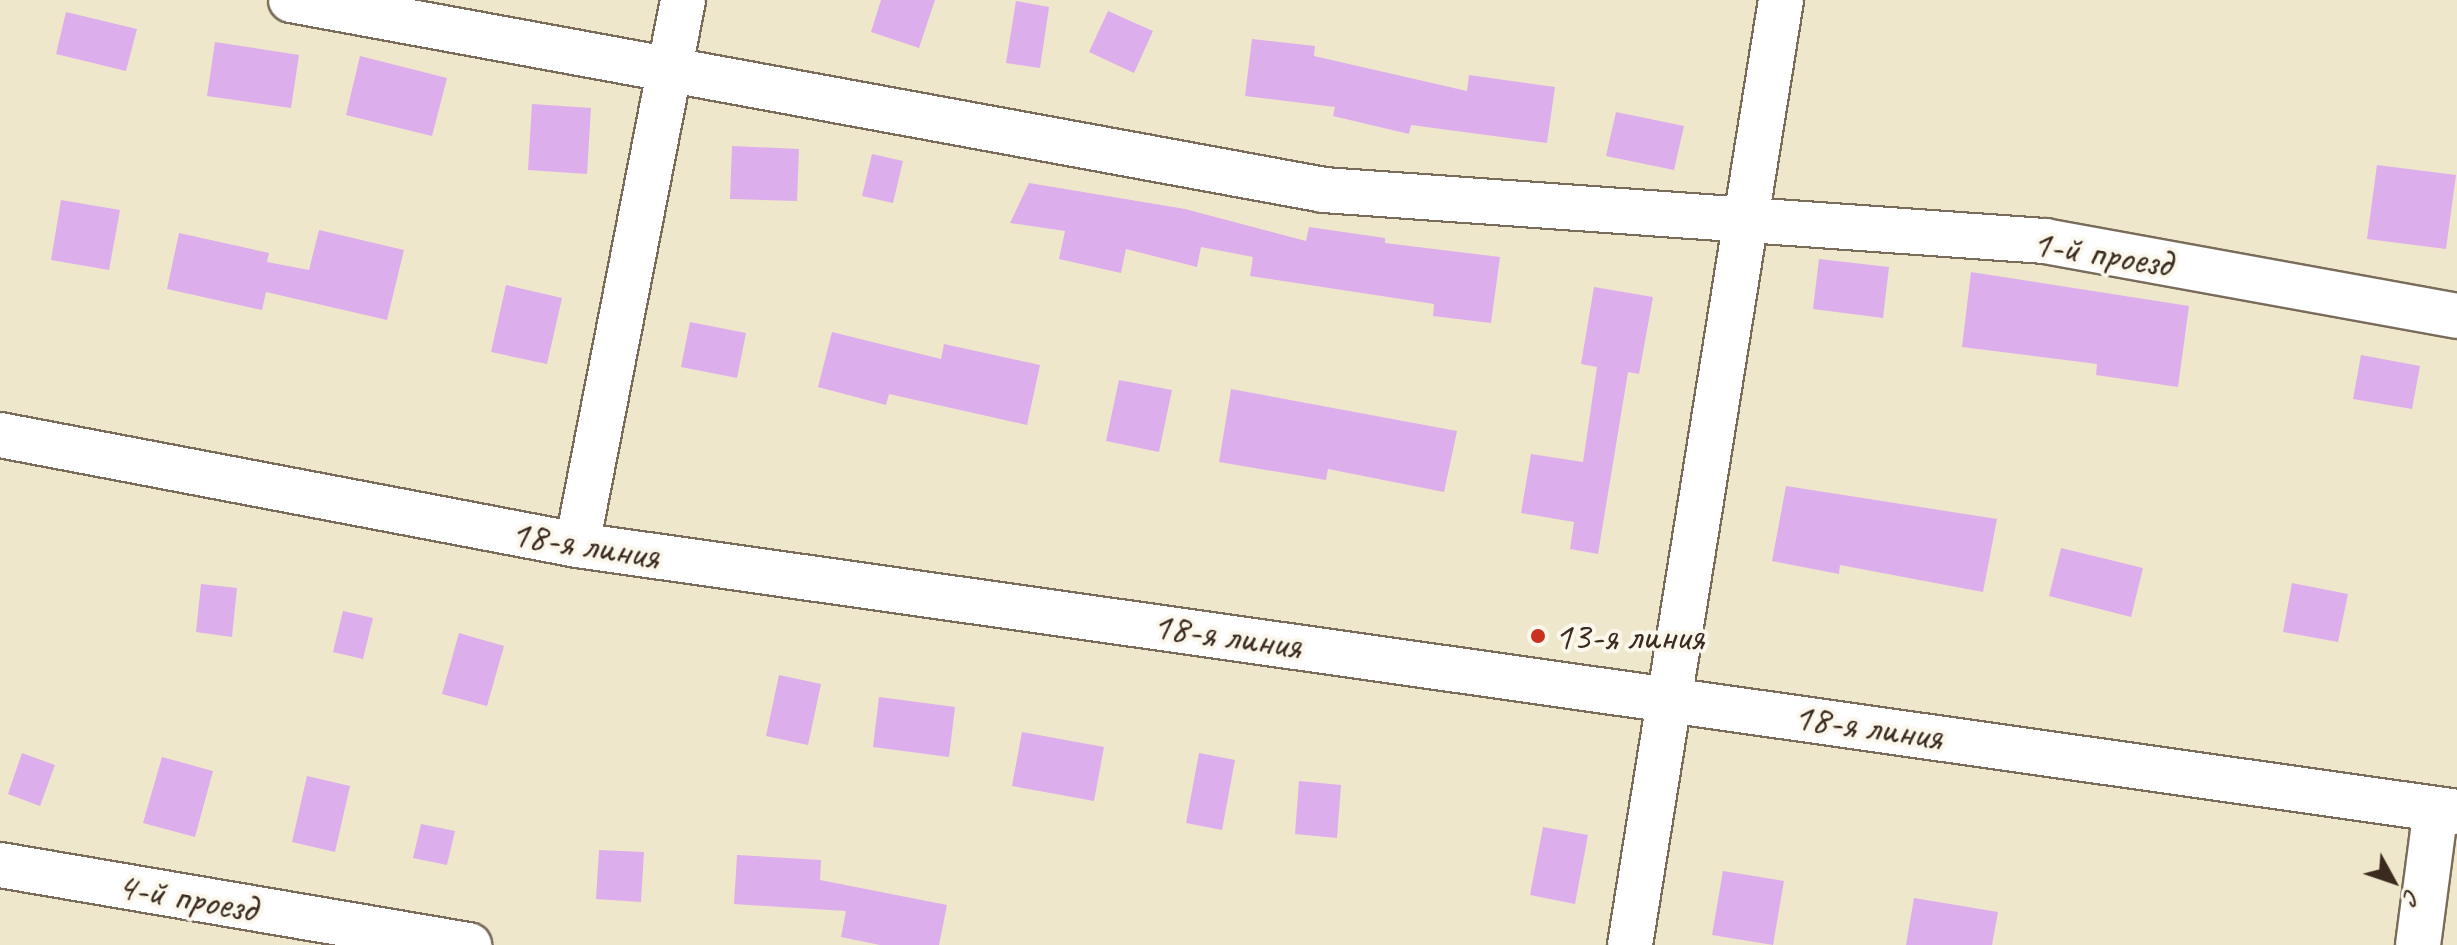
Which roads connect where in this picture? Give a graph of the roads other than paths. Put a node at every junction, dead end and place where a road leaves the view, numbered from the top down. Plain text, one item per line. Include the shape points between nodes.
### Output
1 (291, 0) edge
2 (683, 0) edge
3 (1781, 0) edge
4 (671, 69) junction
5 (1744, 219) junction
6 (2457, 316) edge
7 (0, 435) edge
8 (577, 545) junction
9 (1668, 697) junction
10 (2446, 811) edge
11 (0, 865) edge
12 (469, 945) edge
13 (1630, 945) edge
14 (2418, 945) edge

1 - 4 street, 1-й проезд
2 - 4 street
3 - 5 street
4 - 5 street, 1-й проезд via 1324,190
4 - 8 street
5 - 6 street, 1-й проезд via 2045,241
5 - 9 street
7 - 8 street, 18-я линия
8 - 9 street, 18-я линия
9 - 10 street, 18-я линия
9 - 13 street
10 - 14 street
11 - 12 street, 4-й проезд

